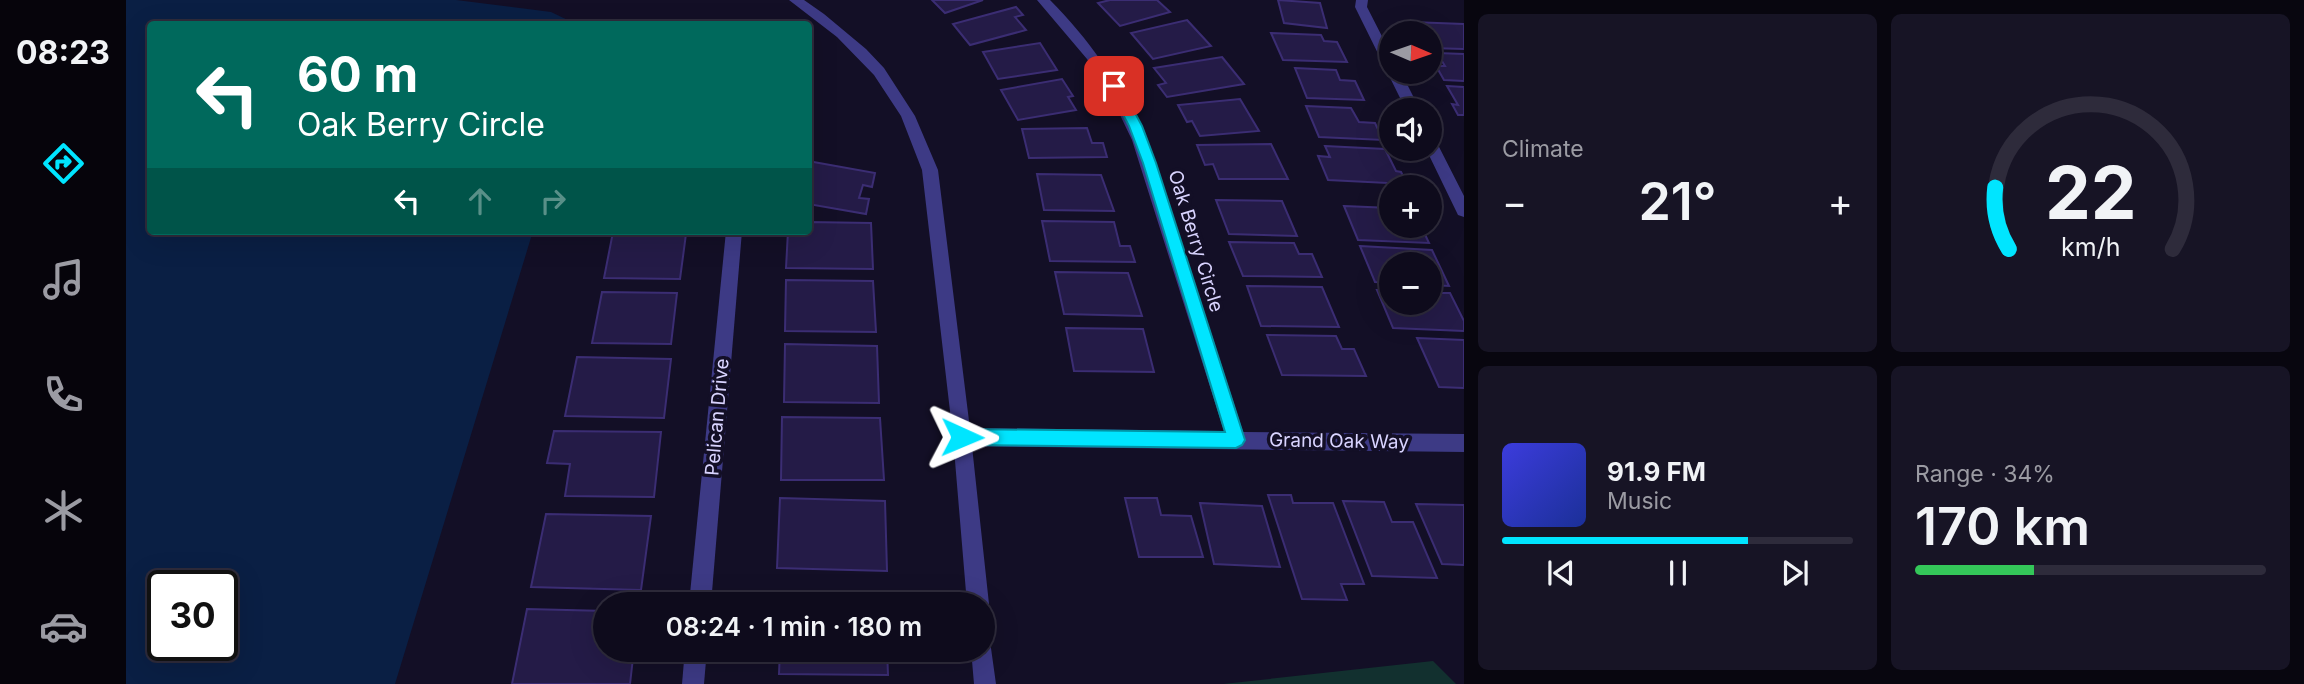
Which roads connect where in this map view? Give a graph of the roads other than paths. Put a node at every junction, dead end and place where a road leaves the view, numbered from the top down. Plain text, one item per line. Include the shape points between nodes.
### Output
1 (794, 0) edge
2 (1043, 0) edge
3 (1362, 0) edge
4 (1379, 43) edge
5 (1439, 161) edge
6 (1464, 211) edge
7 (734, 235) edge
8 (962, 437) junction
9 (1236, 440) junction
10 (1464, 443) edge
11 (701, 592) edge
12 (977, 592) edge
13 (695, 662) edge
14 (983, 662) edge
15 (693, 684) edge
16 (985, 684) edge

1 - 8 street via 869,58 892,86 923,146 930,170
2 - 9 street, Oak Berry Circle via 1089,50 1135,126
3 - 4 street via 1361,7
5 - 6 street
7 - 11 street, Pelican Drive
8 - 9 street, Grand Oak Way
8 - 12 street
9 - 10 street, Grand Oak Way
13 - 15 street
14 - 16 street

